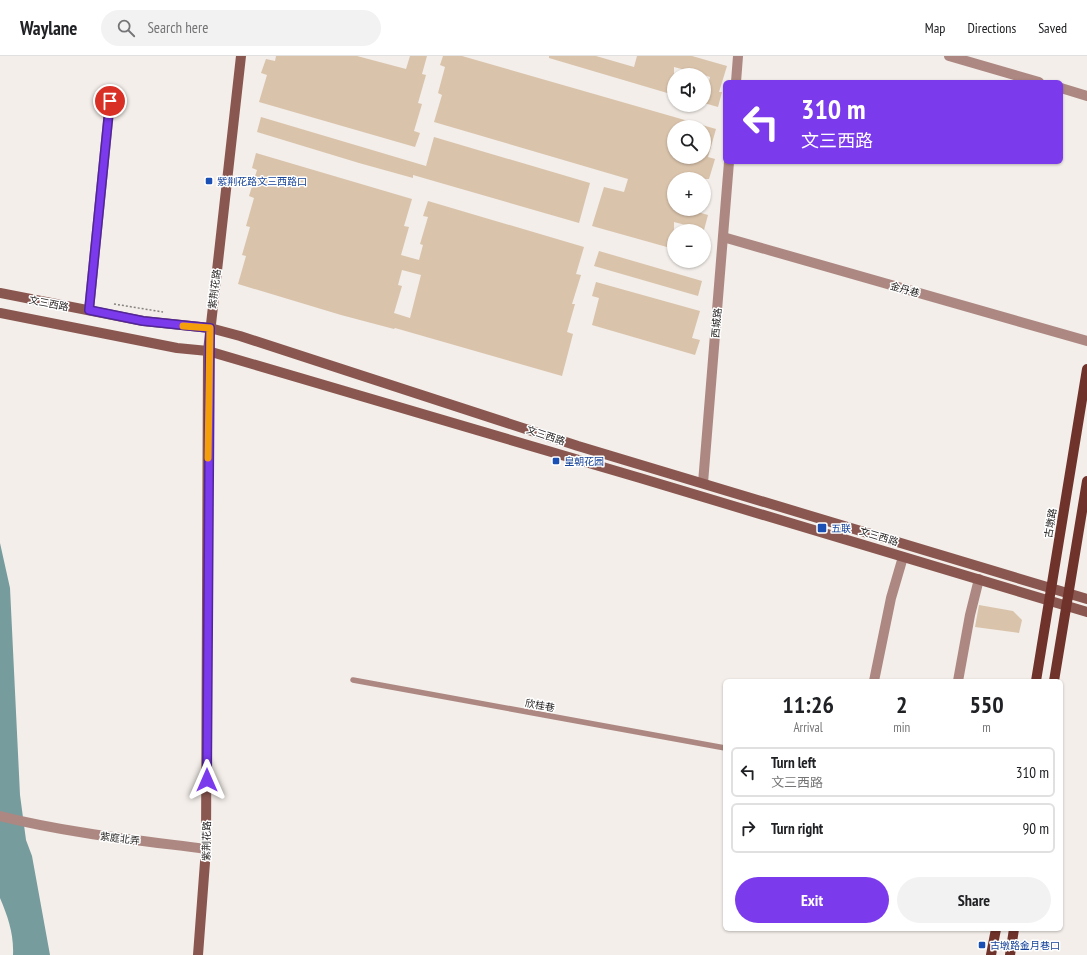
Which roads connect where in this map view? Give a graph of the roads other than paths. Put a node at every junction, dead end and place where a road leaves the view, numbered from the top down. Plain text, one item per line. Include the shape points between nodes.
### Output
1 (241, 56) edge
2 (738, 56) edge
3 (949, 56) edge
4 (736, 80) edge
5 (1032, 80) edge
6 (1063, 89) edge
7 (1087, 96) edge
8 (110, 101) dead end
9 (729, 164) edge
10 (723, 237) junction
11 (0, 293) edge
12 (89, 310) junction
13 (0, 312) edge
14 (210, 328) junction
15 (1087, 341) edge
16 (208, 351) junction
17 (1087, 369) edge
18 (1087, 481) edge
19 (703, 484) junction
20 (903, 557) junction
21 (979, 580) junction
22 (1052, 587) junction
23 (1068, 593) junction
24 (1087, 599) edge
25 (1049, 601) junction
26 (1065, 606) junction
27 (1087, 612) edge
28 (874, 679) edge
29 (958, 679) edge
30 (1036, 679) edge
31 (1054, 679) edge
32 (353, 680) dead end
33 (723, 748) edge
34 (0, 816) edge
35 (206, 849) junction
36 (996, 931) edge
37 (1014, 931) edge
38 (198, 955) edge
39 (992, 955) edge
40 (1010, 955) edge

1 - 14 main road, 紫荆花路
2 - 4 street
3 - 5 street
6 - 7 street
8 - 12 street
9 - 10 street, 西城路
10 - 15 street, 金丹巷
10 - 19 street, 西城路
11 - 12 main road, 文三西路
12 - 14 main road, 文三西路 via 143,321
13 - 16 main road, 文三西路 via 177,348
14 - 16 main road, 紫荆花路
14 - 19 main road, 文三西路
16 - 20 main road, 文三西路
16 - 35 main road, 紫荆花路
17 - 22 main road, 古墩路
18 - 23 main road
19 - 22 main road, 文三西路
20 - 21 main road, 文三西路
20 - 28 street via 891,598
21 - 25 main road, 文三西路
21 - 29 street
22 - 23 main road, 文三西路
22 - 25 main road, 古墩路
23 - 24 main road, 文三西路
23 - 26 main road
25 - 26 main road, 文三西路
25 - 30 main road, 古墩路
26 - 27 main road, 文三西路
26 - 31 main road
32 - 33 lane, 欣桂巷
34 - 35 street, 紫庭北弄 via 35,825 96,835
35 - 38 main road, 紫荆花路
36 - 39 main road
37 - 40 main road

